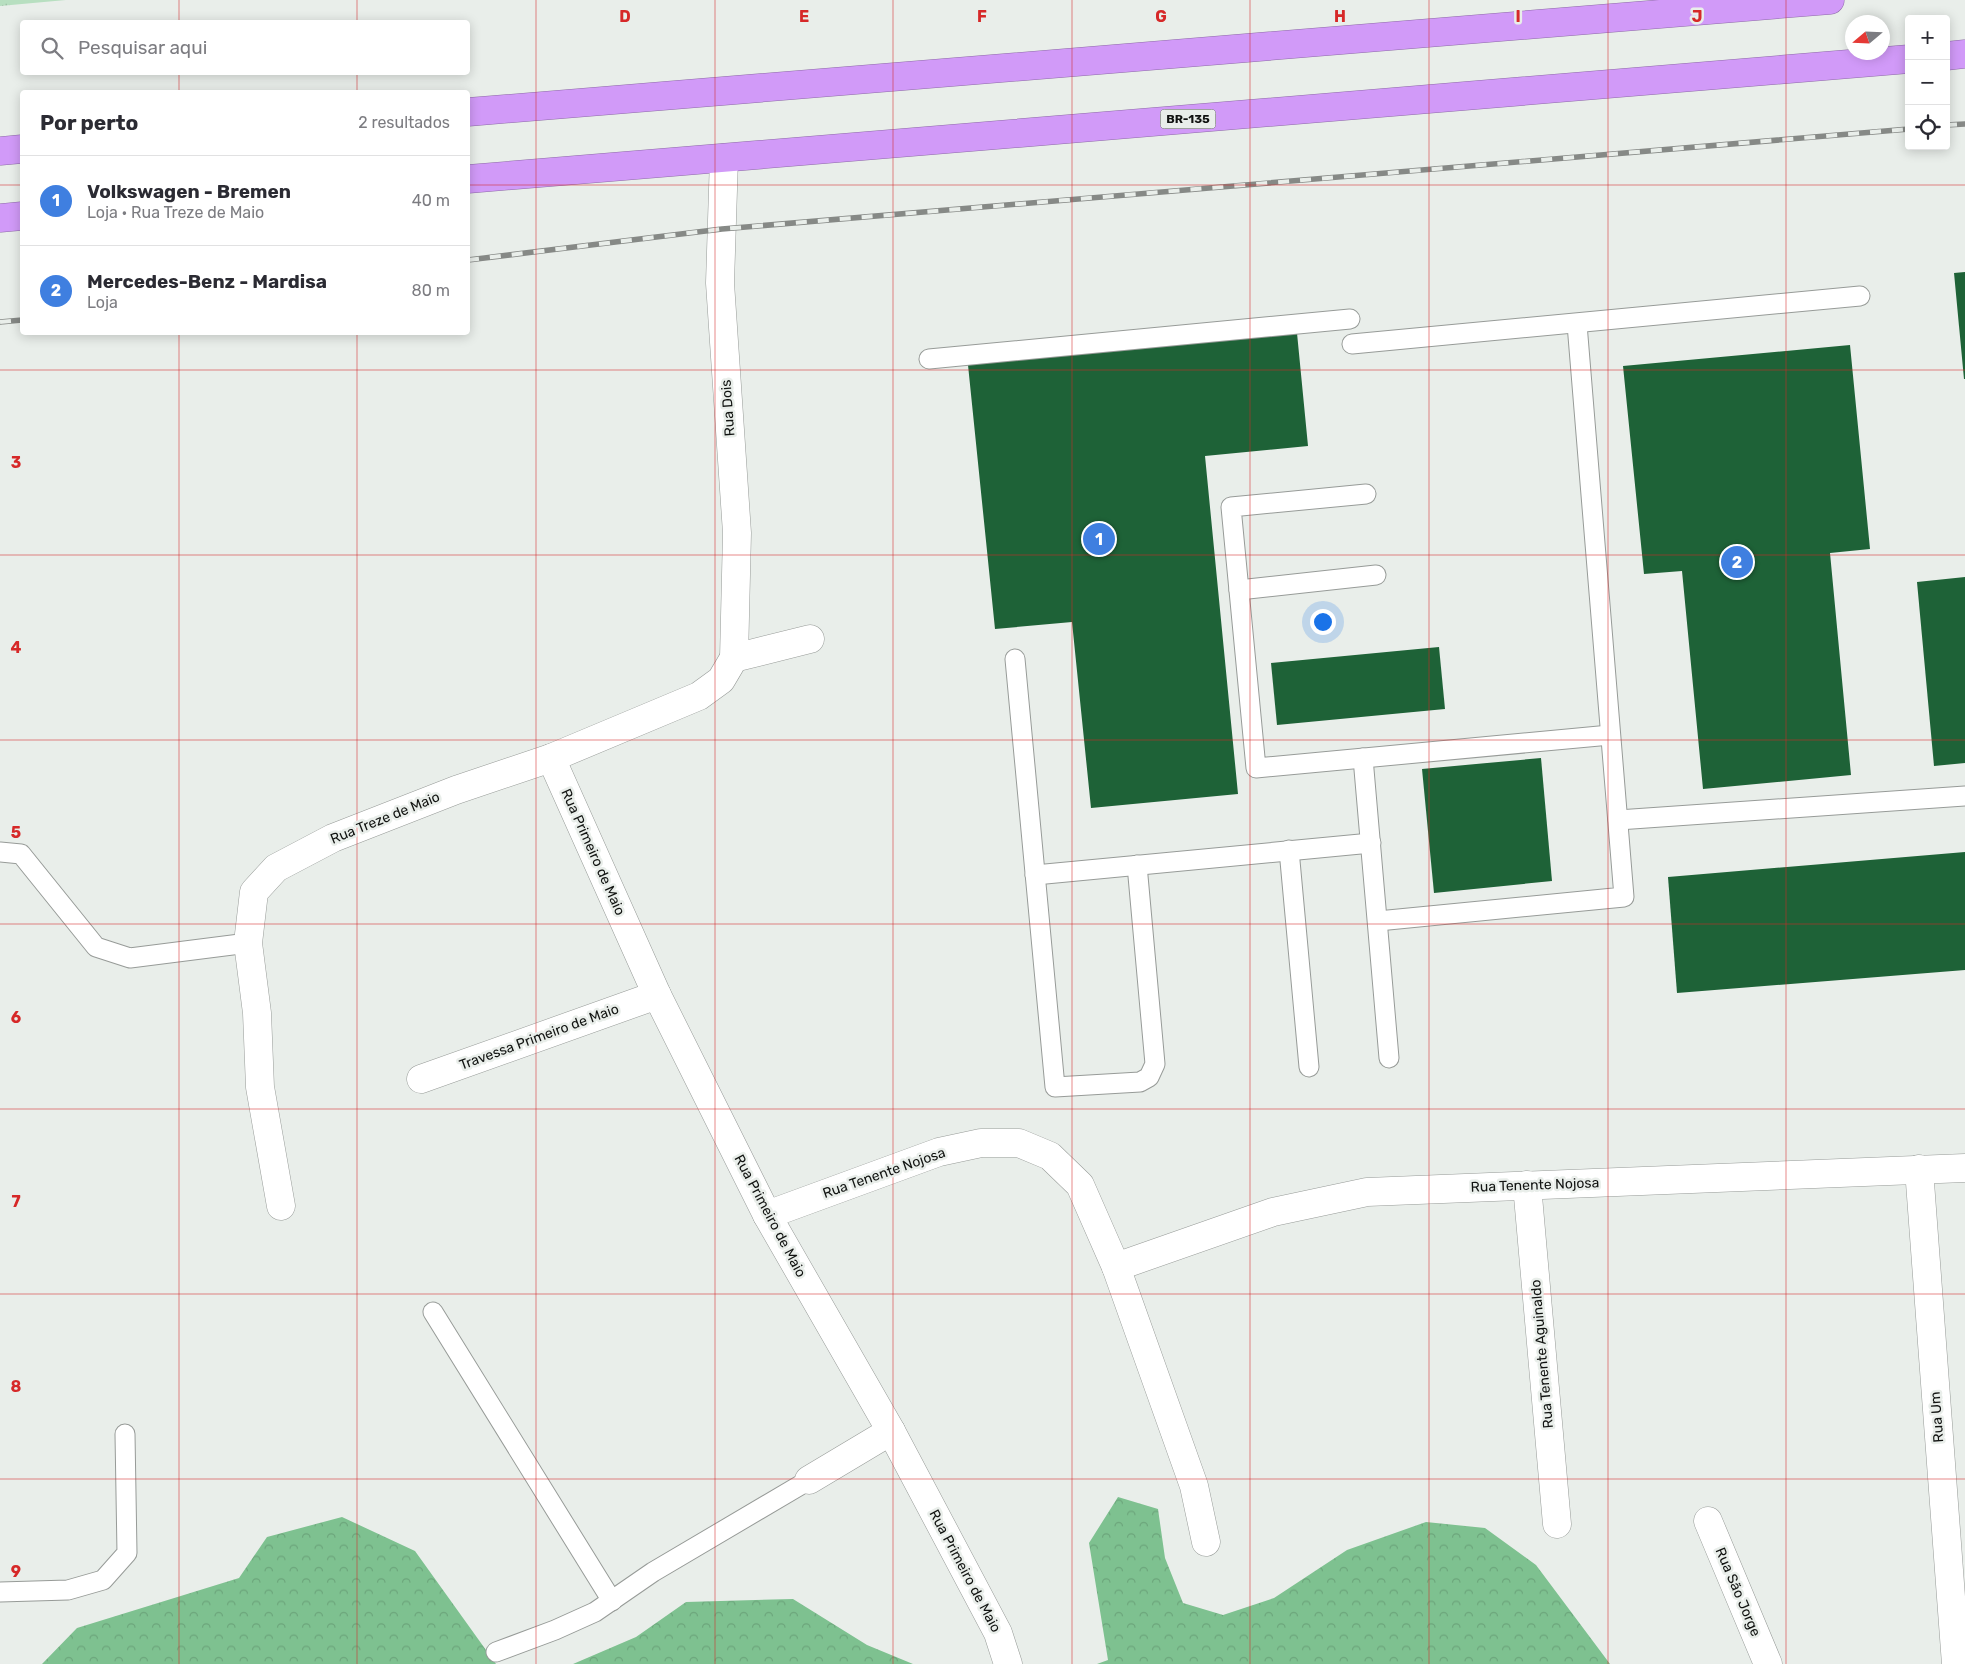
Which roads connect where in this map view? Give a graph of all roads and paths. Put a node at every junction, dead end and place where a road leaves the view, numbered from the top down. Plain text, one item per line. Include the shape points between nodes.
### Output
1 (1830, 0) edge
2 (1965, 54) edge
3 (1950, 56) edge
4 (1905, 59) edge
5 (470, 112) edge
6 (20, 149) edge
7 (0, 151) edge
8 (724, 158) junction
9 (470, 179) edge
10 (20, 216) edge
11 (0, 218) edge
12 (1860, 296) dead end
13 (1350, 319) dead end
14 (1577, 324) junction
15 (1352, 344) dead end
16 (928, 359) dead end
17 (1366, 494) dead end
18 (1376, 575) dead end
19 (1239, 590) junction
20 (810, 639) dead end
21 (734, 658) junction
22 (1015, 659) dead end
23 (1610, 735) junction
24 (551, 758) junction
25 (1363, 758) junction
26 (1965, 796) edge
27 (1618, 820) junction
28 (1371, 843) junction
29 (1289, 850) junction
30 (0, 852) edge
31 (1137, 864) junction
32 (1035, 874) junction
33 (1378, 920) junction
34 (248, 942) junction
35 (657, 995) junction
36 (1389, 1058) dead end
37 (1309, 1067) dead end
38 (421, 1079) dead end
39 (1965, 1168) edge
40 (1918, 1169) junction
41 (1527, 1185) junction
42 (281, 1206) dead end
43 (767, 1215) junction
44 (1116, 1267) junction
45 (433, 1312) dead end
46 (891, 1431) junction
47 (125, 1434) dead end
48 (810, 1480) joint
49 (1708, 1521) dead end
50 (1558, 1524) dead end
51 (1206, 1542) dead end
52 (0, 1592) edge
53 (612, 1601) junction
54 (496, 1652) dead end
55 (1008, 1664) edge
56 (1768, 1664) edge
57 (1956, 1664) edge

1 - 5 highway
2 - 3 highway
4 - 8 highway, BR-135
6 - 7 highway
8 - 9 highway, BR-135
8 - 21 street, Rua Dois via 720,283 737,534
10 - 11 highway
12 - 14 lane
13 - 16 lane
14 - 15 lane
14 - 23 lane
17 - 19 lane via 1231,508
18 - 19 lane
19 - 25 lane via 1256,768
20 - 21 street
21 - 24 street, Rua Treze de Maio via 721,680 699,696
22 - 32 lane
23 - 25 lane
23 - 27 lane
24 - 34 street, Rua Treze de Maio via 456,790 332,838 276,868 254,892
24 - 35 street, Rua Primeiro de Maio
25 - 28 lane
26 - 27 lane
27 - 33 lane via 1624,897
28 - 29 lane
28 - 33 lane
29 - 31 lane
29 - 37 lane
30 - 34 lane via 21,854 96,947 130,958
31 - 32 lane
31 - 32 lane via 1155,1064 1149,1077 1140,1082 1055,1087
33 - 36 lane
34 - 42 street, Rua Treze de Maio via 257,1013 260,1087
35 - 38 street, Travessa Primeiro de Maio
35 - 43 street, Rua Primeiro de Maio
39 - 40 street, Rua Tenente Nojosa
40 - 41 street, Rua Tenente Nojosa
40 - 57 street, Rua Um
41 - 44 street, Rua Tenente Nojosa via 1367,1192 1272,1212
41 - 50 street, Rua Tenente Aguinaldo
43 - 44 street, Rua Tenente Nojosa via 939,1152 981,1143 1019,1142 1050,1156 1080,1185
43 - 46 street, Rua Primeiro de Maio
44 - 51 street, Rua Tenente Nojosa via 1194,1486
45 - 53 lane
46 - 48 street
46 - 55 street, Rua Primeiro de Maio via 998,1632
47 - 52 lane via 127,1553 103,1580 68,1590
48 - 53 lane via 653,1572
49 - 56 street, Rua São Jorge
53 - 54 lane via 555,1630

